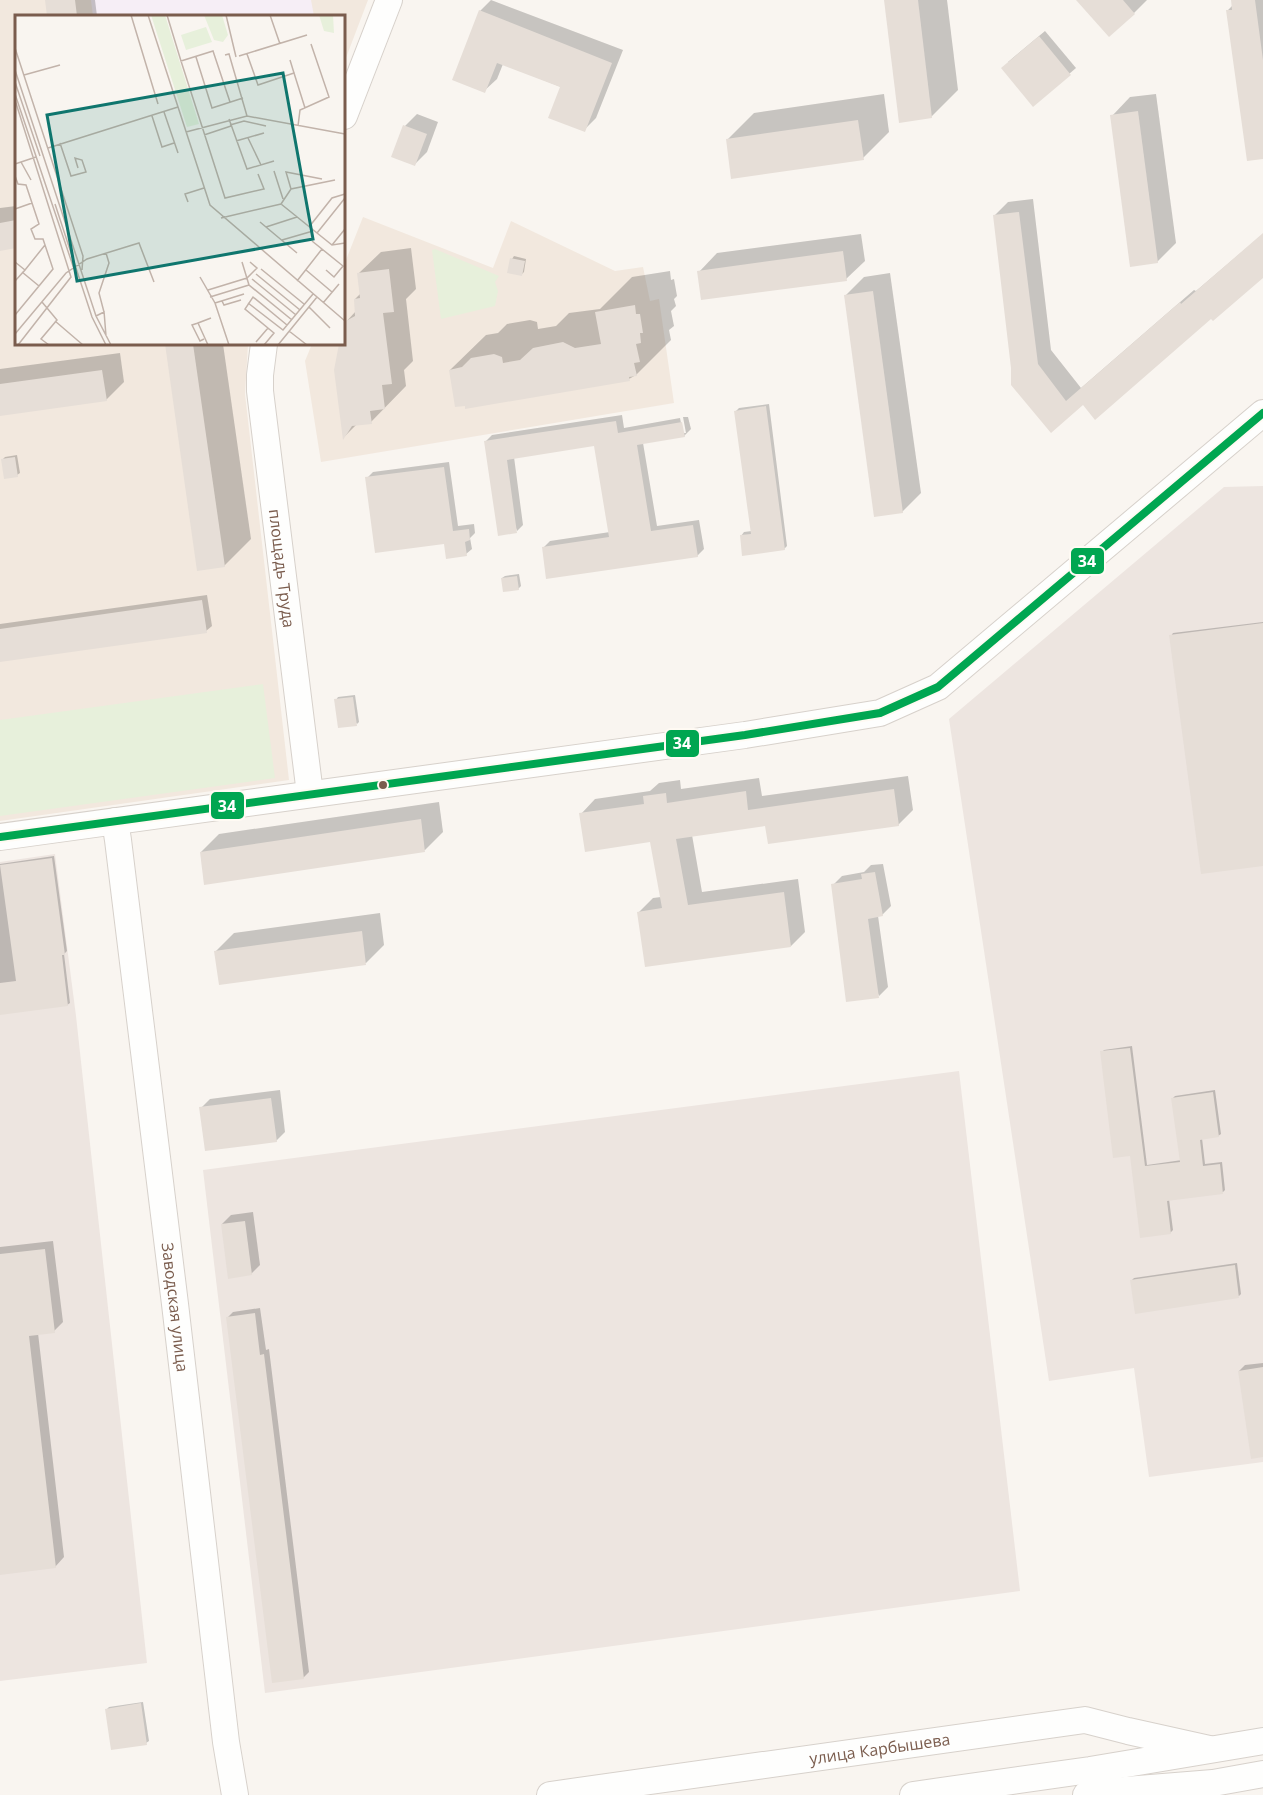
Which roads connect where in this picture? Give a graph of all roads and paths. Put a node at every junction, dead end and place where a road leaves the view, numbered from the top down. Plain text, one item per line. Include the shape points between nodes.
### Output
1 (389, 0) edge
2 (345, 113) edge
3 (264, 345) edge
4 (1263, 413) edge
5 (310, 794) junction
6 (115, 821) junction
7 (0, 837) edge
8 (1263, 1741) edge
9 (1209, 1749) junction
10 (1137, 1762) junction
11 (1263, 1774) edge
12 (1202, 1789) edge
13 (1147, 1792) edge
14 (235, 1795) edge
15 (549, 1795) edge
16 (913, 1795) edge
17 (1086, 1795) edge

1 - 2 street
3 - 5 street, площадь Труда via 260,391
4 - 5 street via 938,687 880,712 745,735
5 - 6 street
6 - 7 street
6 - 14 street, Заводская улица
8 - 9 street, улица Карбышева
9 - 10 street, улица Карбышева
9 - 15 street, улица Карбышева via 1085,1720
10 - 13 street
10 - 16 street, улица Карбышева
11 - 12 street
12 - 13 street
13 - 17 street

